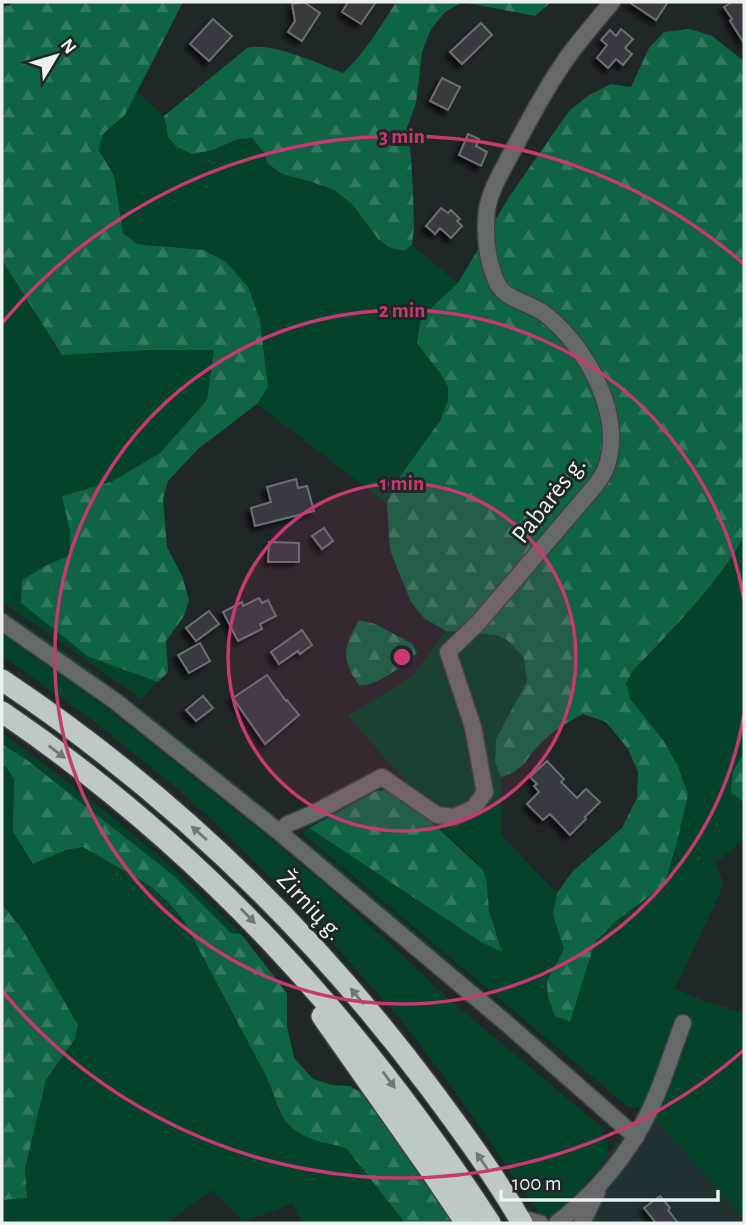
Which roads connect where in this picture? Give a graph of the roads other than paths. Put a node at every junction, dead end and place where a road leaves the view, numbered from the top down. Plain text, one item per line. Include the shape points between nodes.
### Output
1 (612, 2) edge
2 (2, 622) edge
3 (2, 680) edge
4 (2, 712) edge
5 (279, 832) junction
6 (275, 944) junction
7 (683, 1023) dead end
8 (636, 1136) junction
9 (601, 1183) junction
10 (527, 1222) edge
11 (466, 1223) edge
12 (491, 1223) edge
13 (557, 1223) edge
14 (582, 1223) edge

1 - 5 street, Pabarės g. via 544,94 508,159 487,211 487,251 497,284 505,294 543,312 582,355 600,385 611,444 606,468 595,486 448,652 473,727 485,792 474,808 464,813 437,815 382,777
2 - 5 street via 115,701
10 -> 3 highway, Žirnių g. via 400,1048 291,922 167,805
4 -> 6 highway, Žirnių g. via 171,843
5 - 8 street
6 - 11 highway
6 -> 12 highway, Žirnių g. via 387,1077
7 - 8 street
8 - 9 street
9 - 13 street
9 - 14 street

